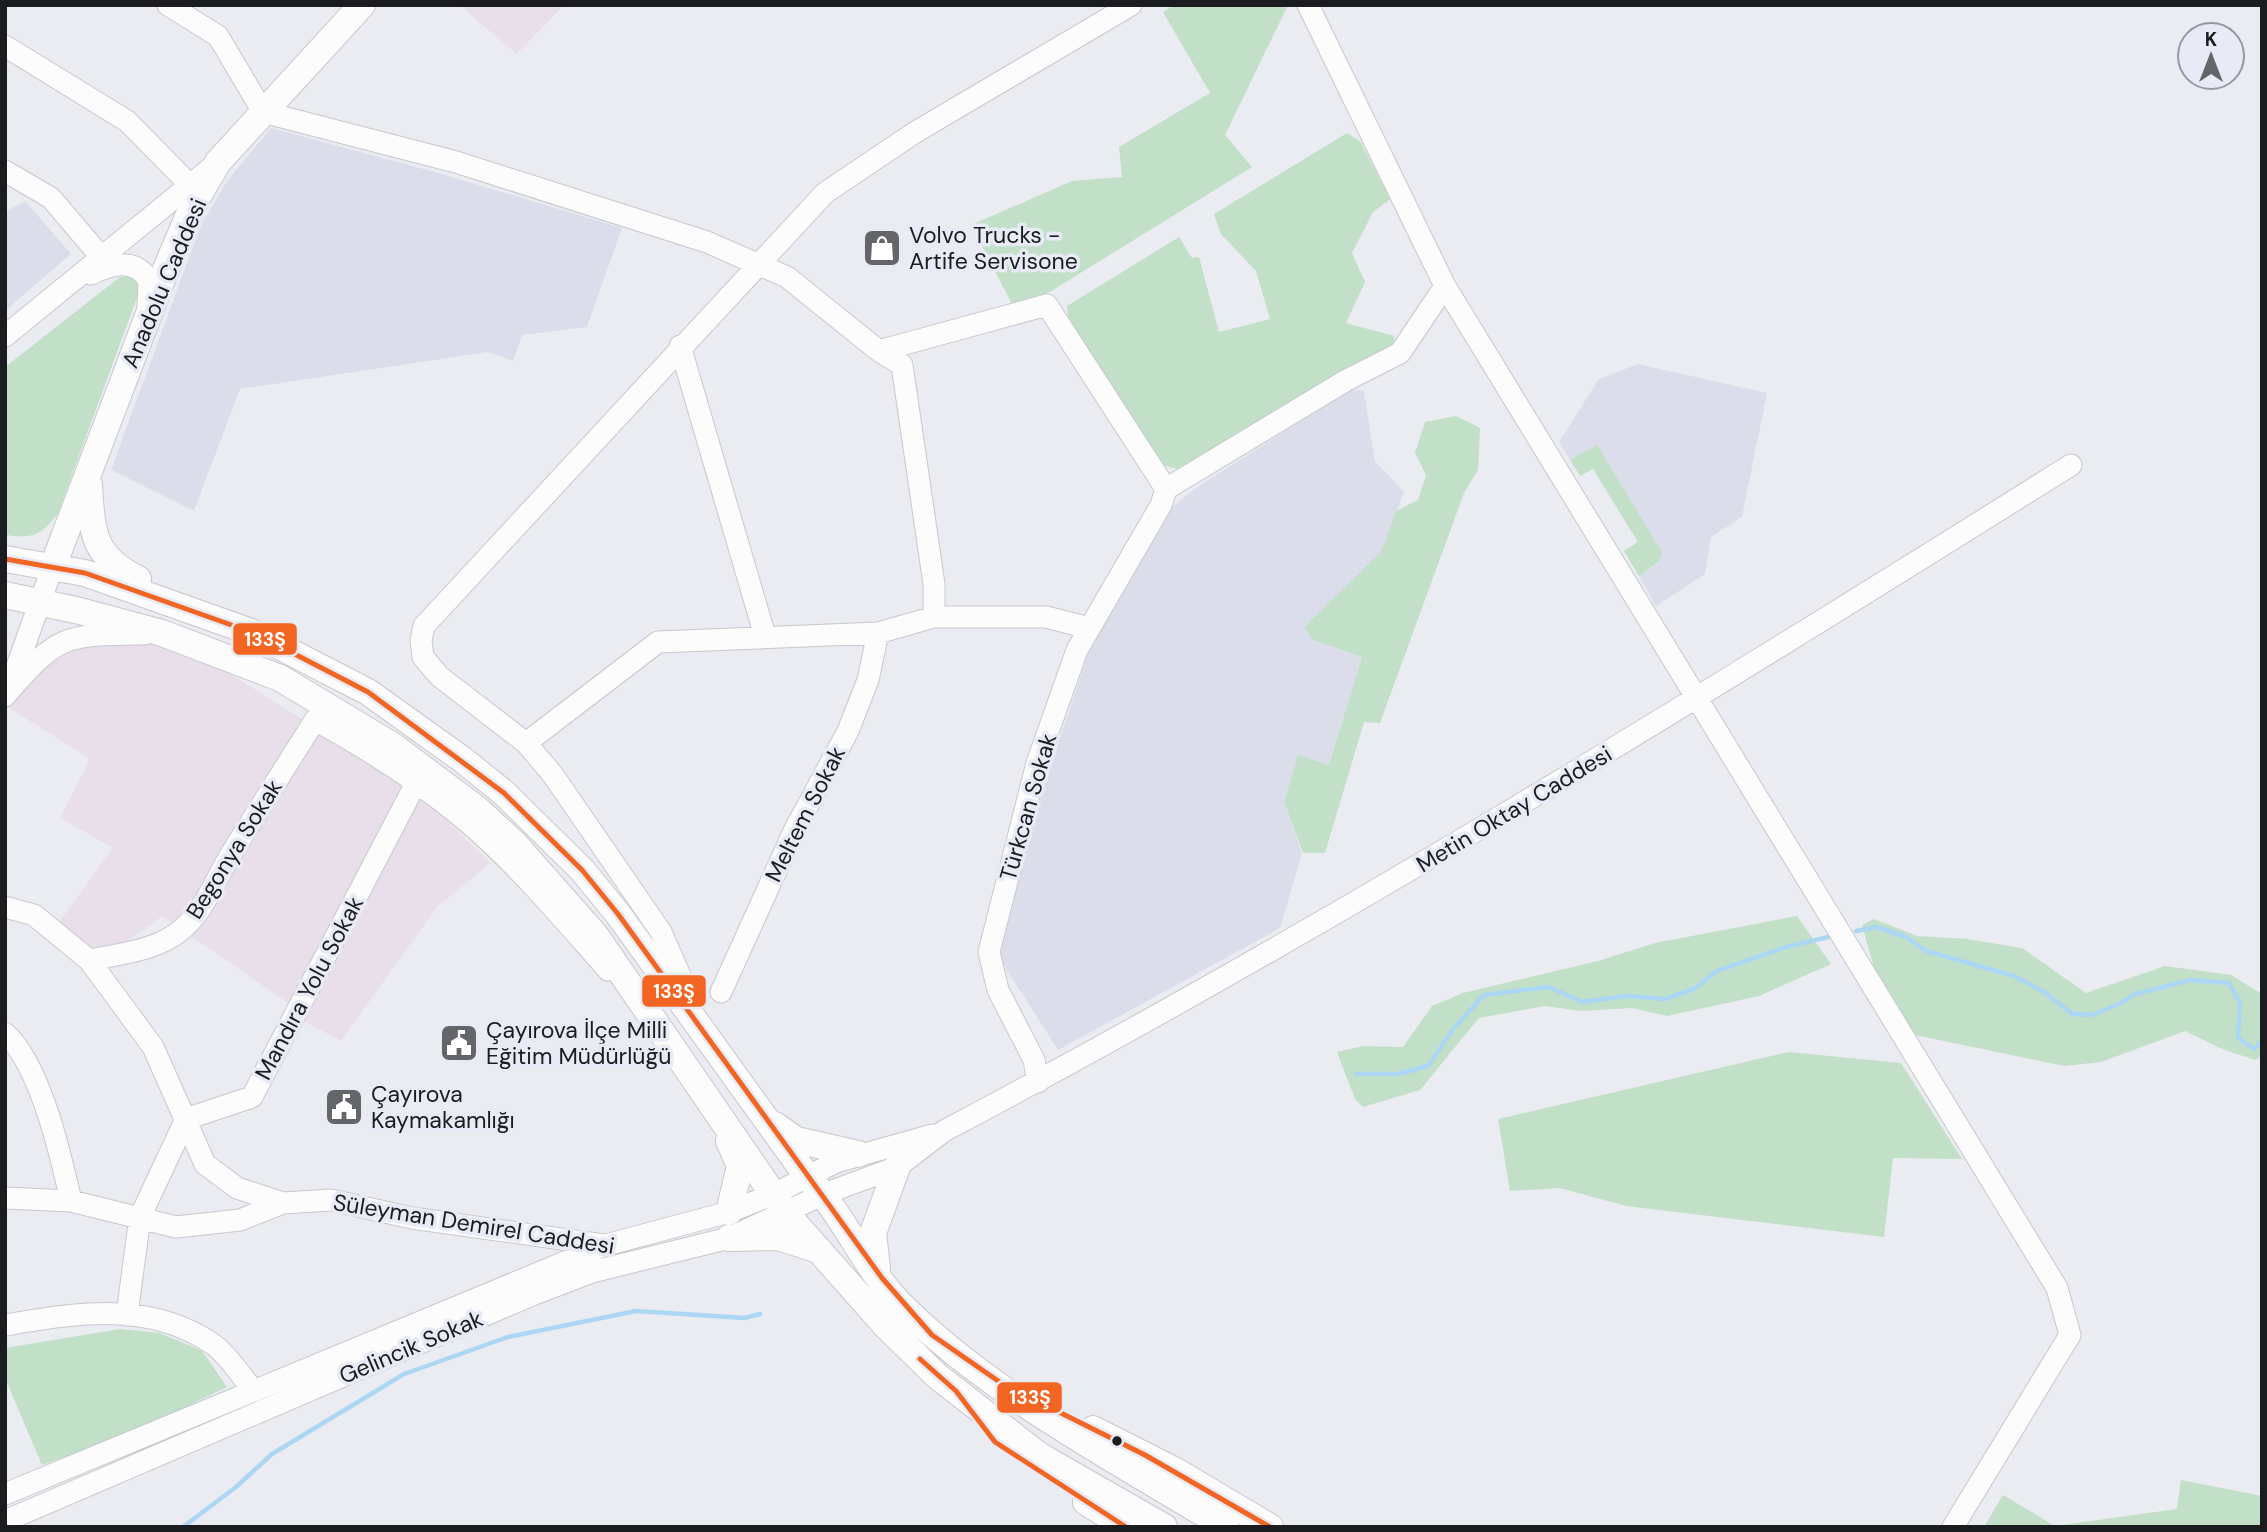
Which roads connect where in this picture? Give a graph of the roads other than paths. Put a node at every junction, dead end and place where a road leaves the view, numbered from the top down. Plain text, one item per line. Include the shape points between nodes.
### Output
1 (168, 5) edge
2 (362, 5) edge
3 (1131, 5) edge
4 (1308, 5) edge
5 (5, 46) edge
6 (263, 112) junction
7 (218, 163) junction
8 (5, 171) edge
9 (190, 185) junction
10 (102, 258) junction
11 (757, 265) junction
12 (1445, 286) junction
13 (66, 287) junction
14 (147, 317) junction
15 (5, 337) edge
16 (680, 346) junction
17 (879, 351) junction
18 (2071, 465) dead end
19 (88, 474) junction
20 (1166, 489) junction
21 (5, 559) edge
22 (53, 566) junction
23 (5, 595) edge
24 (40, 602) junction
25 (934, 617) junction
26 (1089, 628) junction
27 (162, 633) junction
28 (254, 633) junction
29 (878, 633) junction
30 (765, 636) junction
31 (5, 695) edge
32 (1697, 699) junction
33 (526, 743) junction
34 (416, 783) junction
35 (5, 907) edge
36 (89, 960) junction
37 (721, 992) dead end
38 (5, 1033) edge
39 (662, 1033) junction
40 (706, 1038) junction
41 (1038, 1082) junction
42 (719, 1117) junction
43 (186, 1119) junction
44 (769, 1121) junction
45 (944, 1131) junction
46 (858, 1154) junction
47 (897, 1167) junction
48 (816, 1185) junction
49 (5, 1198) edge
50 (71, 1201) junction
51 (283, 1203) junction
52 (780, 1203) junction
53 (140, 1217) junction
54 (729, 1225) junction
55 (606, 1245) junction
56 (822, 1251) junction
57 (670, 1252) junction
58 (878, 1273) junction
59 (127, 1315) junction
60 (5, 1325) edge
61 (977, 1369) junction
62 (253, 1390) junction
63 (956, 1391) junction
64 (5, 1494) edge
65 (5, 1521) edge
66 (1126, 1527) edge
67 (1164, 1527) edge
68 (1226, 1527) edge
69 (1270, 1527) edge
70 (1953, 1527) edge

1 - 6 street via 218,36
2 - 6 main road, Anadolu Caddesi
3 - 11 street via 914,132 825,193
4 - 12 street
5 - 9 street via 127,121
6 - 7 main road, Anadolu Caddesi
6 - 11 street via 456,163 707,242
7 - 9 street
7 - 14 main road, Anadolu Caddesi via 184,225
8 - 10 street via 51,198
9 - 10 street
10 - 13 street
11 - 16 street
11 - 17 street via 787,277
12 - 20 street via 1400,354 1345,381
12 - 32 street
13 - 14 street via 104,267 137,267 149,281
13 - 15 street
14 - 19 main road, Anadolu Caddesi
16 - 30 street
16 - 33 street via 424,625 422,657 439,676
17 - 20 street via 1047,305
17 - 25 street via 902,365 934,584
18 - 32 street, Metin Oktay Caddesi
19 - 22 main road, Anadolu Caddesi
19 - 28 main road via 93,534 109,562
20 - 26 street, Türkcan Sokak
21 - 22 main road
22 - 24 street
22 - 28 main road
23 - 24 main road
24 - 27 main road
24 - 31 street
25 - 26 street via 1046,617
25 - 29 street
26 - 41 street, Türkcan Sokak via 1037,763 989,952 998,990 1034,1060
27 - 31 street via 72,637 46,652
27 - 39 main road via 280,678 393,746 477,809 596,936
28 - 40 main road via 368,692 504,793 582,870
29 - 30 street
29 - 37 street, Meltem Sokak via 868,680 848,731 795,829
30 - 33 street via 657,642
32 - 41 street, Metin Oktay Caddesi via 1294,940
32 - 70 street via 2057,1288 2070,1335
33 - 40 street via 661,932
34 - 36 street, Begonya Sokak via 365,747 315,720 188,925 167,940 136,951
34 - 39 street via 497,849
34 - 43 street, Mandıra Yolu Sokak via 252,1097
35 - 36 street, Süleyman Demirel Caddesi via 34,915
36 - 43 street, Süleyman Demirel Caddesi via 153,1047
38 - 50 street via 16,1043 51,1119
39 - 42 main road
40 - 44 main road
41 - 45 street, Metin Oktay Caddesi
42 - 52 main road
42 - 54 main road via 740,1166
43 - 51 street, Süleyman Demirel Caddesi via 205,1164 237,1188
43 - 53 street
44 - 46 main road via 796,1140
44 - 48 main road
45 - 46 street, Metin Oktay Caddesi
45 - 47 street, Metin Oktay Caddesi
46 - 48 street, Metin Oktay Caddesi
47 - 48 street, Metin Oktay Caddesi
47 - 58 main road via 873,1233
48 - 52 street, Gelincik Sokak
48 - 58 main road
49 - 50 street
50 - 53 street
51 - 53 street via 240,1220 176,1227
51 - 55 street, Süleyman Demirel Caddesi via 331,1200 412,1218
52 - 54 street, Gelincik Sokak
52 - 56 main road
53 - 59 street
54 - 55 street, Gelincik Sokak
54 - 56 main road
54 - 57 street, Gelincik Sokak
55 - 57 street, Süleyman Demirel Caddesi
55 - 62 street, Gelincik Sokak
56 - 63 main road via 885,1325
57 - 65 street, Gelincik Sokak via 592,1272 532,1295
58 - 61 main road via 898,1302 933,1336
59 - 60 street via 81,1312
59 - 62 street via 172,1321 216,1346
61 - 68 main road
61 - 69 main road via 1174,1470
62 - 64 street, Gelincik Sokak
63 - 66 main road via 995,1442
63 - 67 main road via 1040,1457

